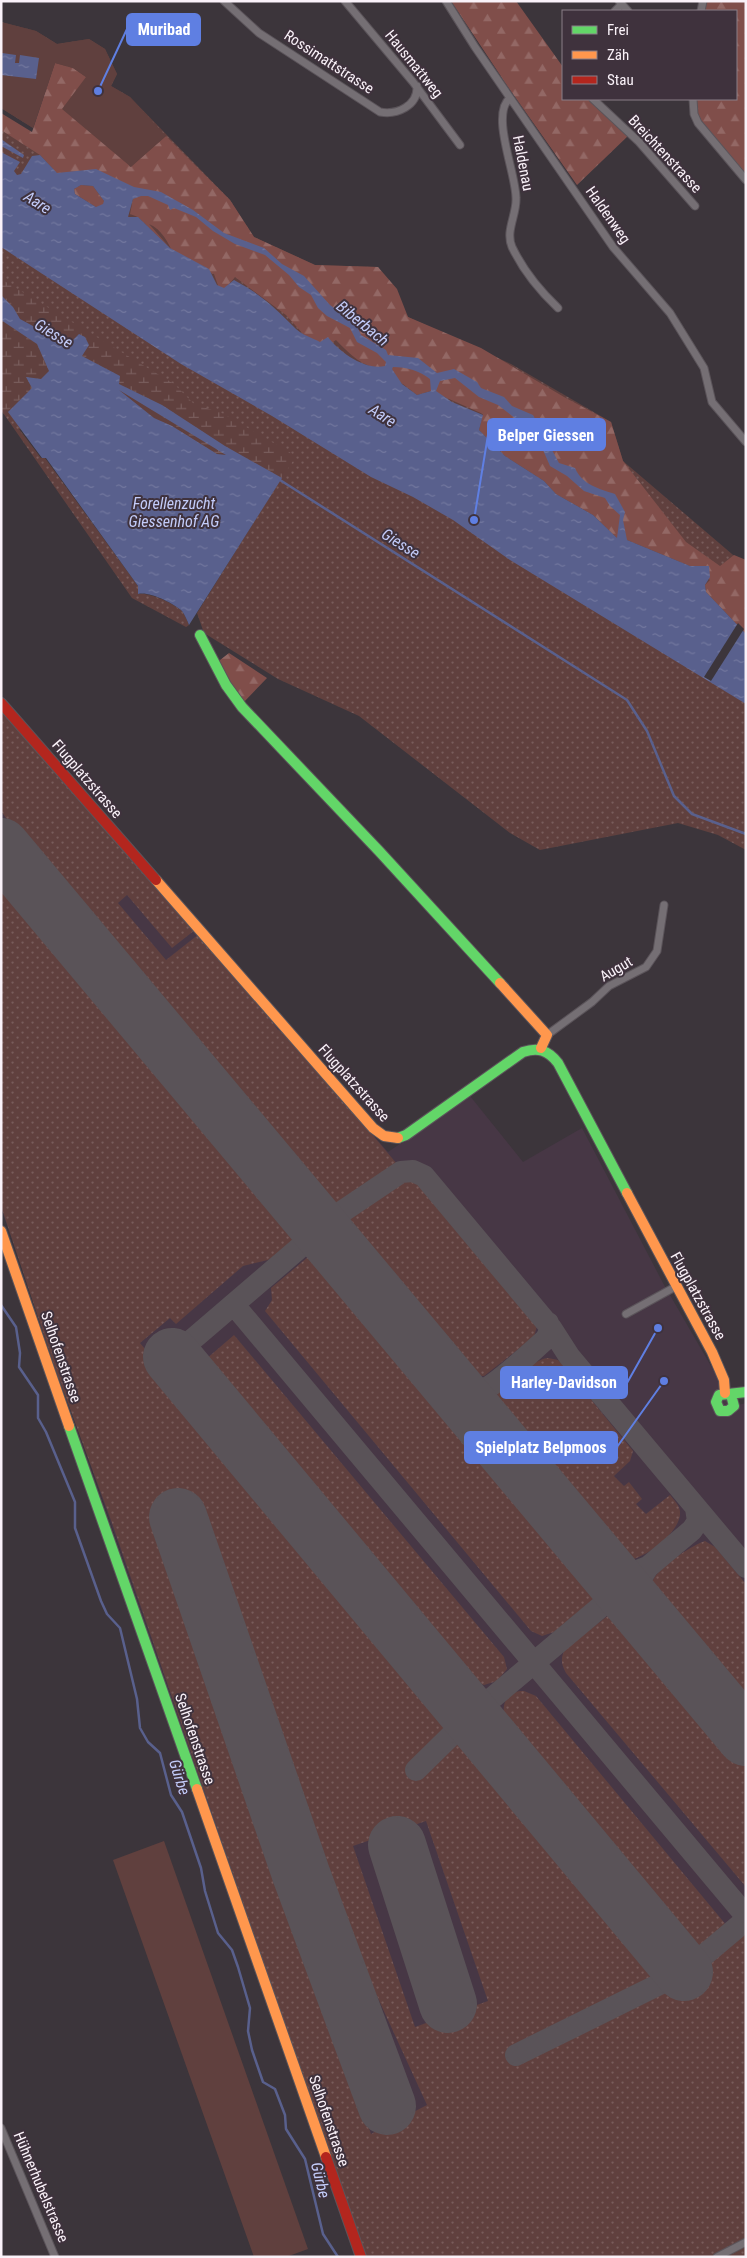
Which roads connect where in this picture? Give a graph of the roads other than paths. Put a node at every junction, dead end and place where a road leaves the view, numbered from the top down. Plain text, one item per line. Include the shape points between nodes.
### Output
1 (224, 1) edge
2 (345, 1) edge
3 (446, 1) edge
4 (417, 86) junction
5 (510, 98) junction
6 (594, 100) edge
7 (693, 100) edge
8 (460, 145) dead end
9 (746, 180) edge
10 (695, 206) dead end
11 (558, 308) dead end
12 (746, 442) edge
13 (200, 635) dead end
14 (1, 703) edge
15 (664, 905) dead end
16 (547, 1035) junction
17 (542, 1048) junction
18 (1, 1231) edge
19 (675, 1287) junction
20 (626, 1314) dead end
21 (746, 1392) edge
22 (728, 1394) junction
23 (746, 1403) edge
24 (734, 1406) junction
25 (1, 2128) edge
26 (746, 2242) edge
27 (55, 2257) edge
28 (361, 2257) edge
29 (717, 2257) edge

1 - 4 street, Rossimattstrasse via 259,32 380,112 390,114 413,101
2 - 4 street, Hausmattweg
3 - 5 street, Haldenweg
4 - 8 street, Hausmattweg
5 - 11 street, Haldenau via 504,105 501,118 516,195 510,239 529,275
5 - 12 street, Haldenweg via 613,247 670,313 704,368 712,402
6 - 10 street, Breichtenstrasse via 639,142
7 - 9 street via 698,123
13 - 16 street via 226,685 242,707
14 - 17 street, Flugplatzstrasse via 384,1137 393,1139 406,1134 517,1055
15 - 16 street, Augut via 657,951 646,968 609,986
16 - 17 street
17 - 19 street, Flugplatzstrasse via 558,1062
18 - 28 street, Selhofenstrasse
19 - 20 street
19 - 22 street, Flugplatzstrasse via 712,1352
21 - 22 street
22 - 24 street, Flugplatzstrasse
22 - 24 street via 716,1398 718,1408 728,1411
23 - 24 street
25 - 27 street, Hühnerhubelstrasse
26 - 29 street

